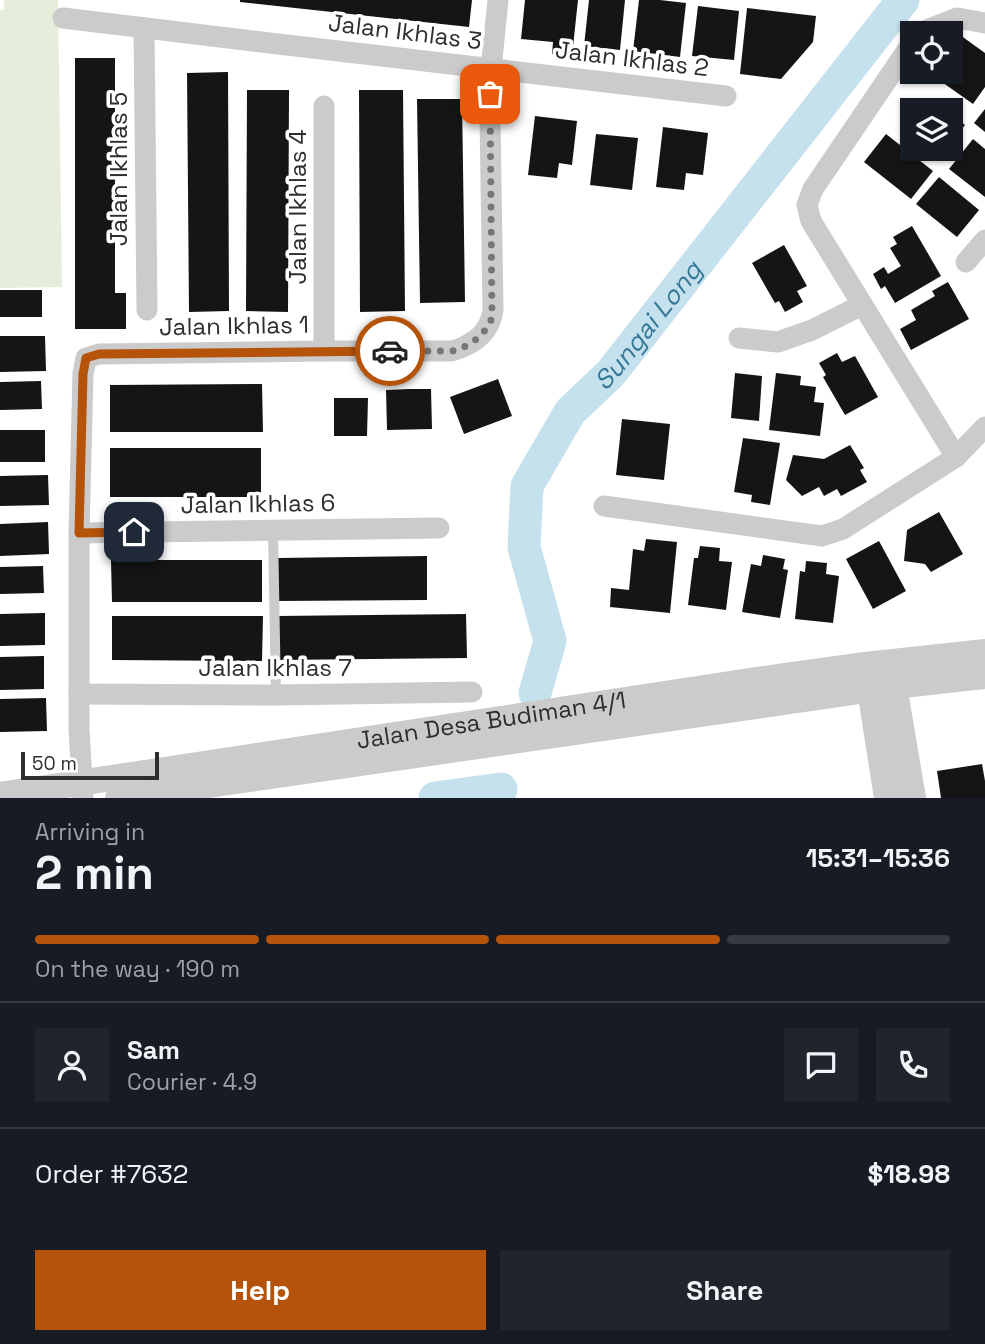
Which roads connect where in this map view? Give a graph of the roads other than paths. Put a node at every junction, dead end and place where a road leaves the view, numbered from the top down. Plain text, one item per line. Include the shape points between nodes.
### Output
1 (498, 0) edge
2 (62, 18) dead end
3 (949, 21) edge
4 (985, 23) edge
5 (144, 28) junction
6 (900, 61) edge
7 (491, 69) junction
8 (726, 96) dead end
9 (324, 106) dead end
10 (985, 240) edge
11 (966, 262) dead end
12 (862, 305) junction
13 (147, 310) dead end
14 (739, 338) dead end
15 (324, 351) junction
16 (985, 427) edge
17 (957, 457) junction
18 (604, 506) dead end
19 (439, 527) dead end
20 (274, 531) junction
21 (79, 533) junction
22 (985, 652) edge
23 (985, 676) edge
24 (886, 678) junction
25 (944, 681) junction
26 (472, 692) dead end
27 (79, 694) junction
28 (276, 695) junction
29 (817, 697) junction
30 (891, 742) junction
31 (83, 790) edge
32 (0, 794) edge
33 (118, 798) edge
34 (887, 798) edge
35 (913, 798) edge

1 - 7 street, Jalan Ikhlas 1
2 - 5 street, Jalan Ikhlas 3
3 - 4 street
5 - 7 street, Jalan Ikhlas 3
5 - 13 street, Jalan Ikhlas 5
6 - 12 street via 813,189 807,205 811,221
7 - 8 street, Jalan Ikhlas 2
7 - 15 street, Jalan Ikhlas 1 via 493,310 489,325 478,339 452,351
9 - 15 street, Jalan Ikhlas 4
10 - 11 street
12 - 14 street via 778,342
12 - 17 street
15 - 21 street, Jalan Ikhlas 1 via 99,354 86,358
16 - 17 street
17 - 18 street via 843,529 822,536
19 - 20 street, Jalan Ikhlas 6
20 - 21 street, Jalan Ikhlas 6
20 - 28 lane
21 - 27 street, Jalan Ikhlas 1
22 - 24 street, Jalan Desa Budiman 4/1
23 - 25 street, Jalan Desa Budiman 4/1
24 - 25 street, Jalan Desa Budiman 4/1
24 - 29 street, Jalan Desa Budiman 4/1
24 - 30 street
24 - 31 street, Jalan Desa Budiman 4/1 via 853,666
25 - 30 street via 918,696
26 - 28 street, Jalan Ikhlas 7
27 - 28 street, Jalan Ikhlas 7
27 - 31 street, Jalan Ikhlas 1
29 - 30 street via 855,704
29 - 33 street, Jalan Desa Budiman 4/1
30 - 34 street
30 - 35 street
31 - 32 street, Jalan Desa Budiman 4/1

